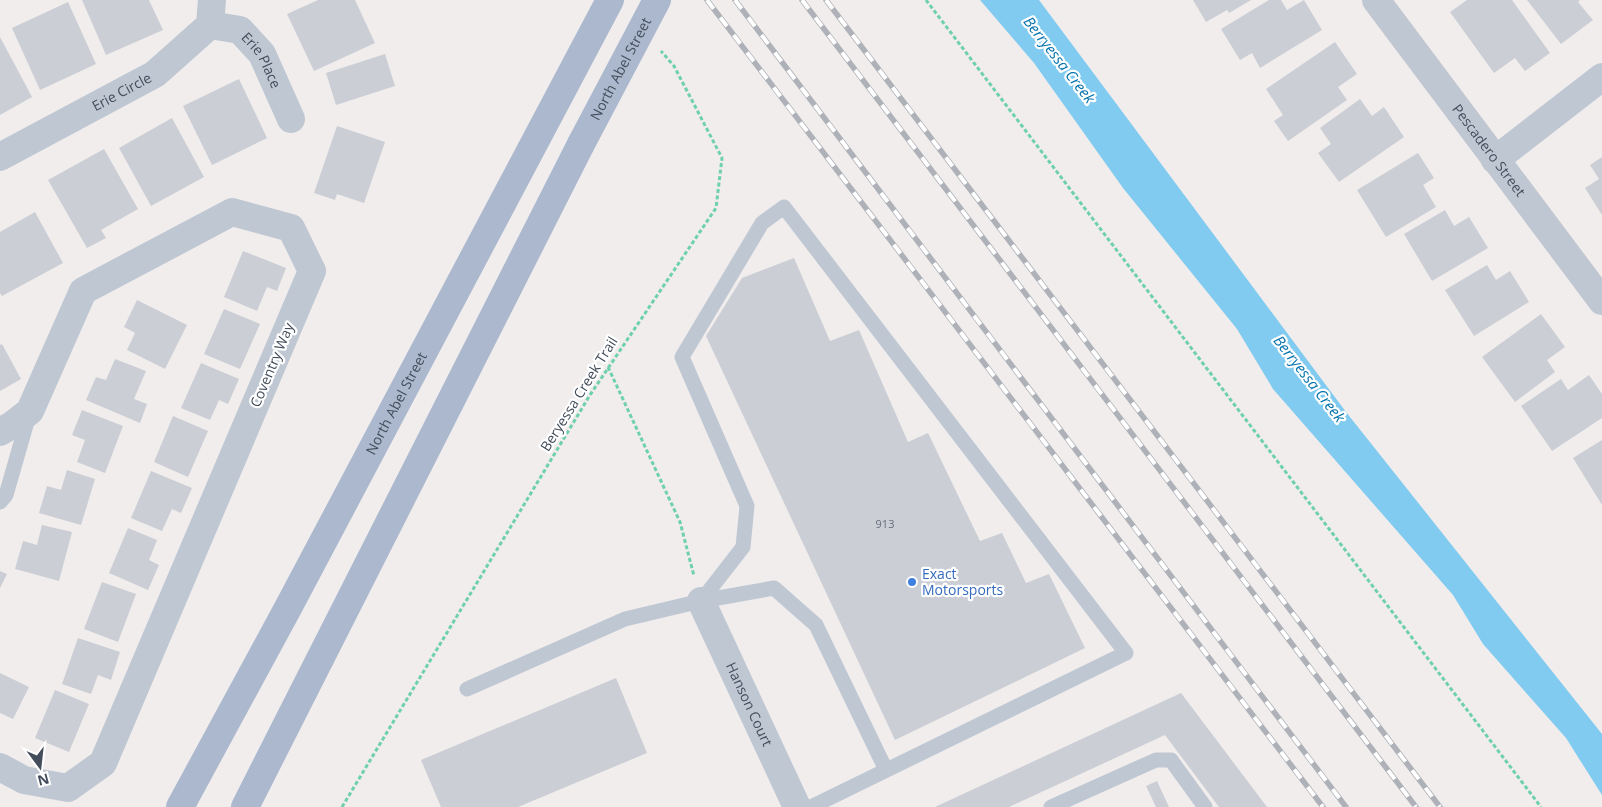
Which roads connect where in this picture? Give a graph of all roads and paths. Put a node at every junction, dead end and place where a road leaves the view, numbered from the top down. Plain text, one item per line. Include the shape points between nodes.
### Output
1 (610, 0) edge
2 (657, 0) edge
3 (926, 0) edge
4 (1376, 0) edge
5 (211, 12) edge
6 (656, 46) dead end
7 (1602, 77) edge
8 (291, 120) dead end
9 (0, 157) edge
10 (1495, 160) junction
11 (1602, 301) edge
12 (608, 367) junction
13 (30, 411) junction
14 (0, 432) edge
15 (0, 502) edge
16 (701, 600) junction
17 (467, 689) dead end
18 (0, 767) edge
19 (886, 770) junction
20 (180, 807) edge
21 (245, 807) edge
22 (342, 807) edge
23 (798, 807) edge
24 (811, 807) edge
25 (1051, 807) edge
26 (1205, 807) edge
27 (1541, 807) edge

1 - 20 main road, North Abel Street
2 - 21 main road, North Abel Street, bridge
3 - 27 path
4 - 10 street, Pescadero Street
5 - 8 street, Erie Place via 240,30 262,54
5 - 9 street, Erie Circle via 155,74
6 - 12 path, Beryessa Creek Trail via 674,66 722,158 716,208
7 - 10 street
10 - 11 street, Pescadero Street
12 - 16 path via 680,522
12 - 22 path, Beryessa Creek Trail
13 - 14 street, Coventry Way
13 - 15 lane via 6,495
13 - 18 street, Coventry Way via 83,291 232,212 291,228 312,271 103,763 68,788 24,780
16 - 17 lane via 625,620
16 - 19 lane via 774,588 816,625
16 - 19 lane via 743,547 748,506 682,357 762,223 784,207 1126,653
16 - 23 street, Hanson Court
19 - 24 lane
25 - 26 lane via 1156,760 1171,760

